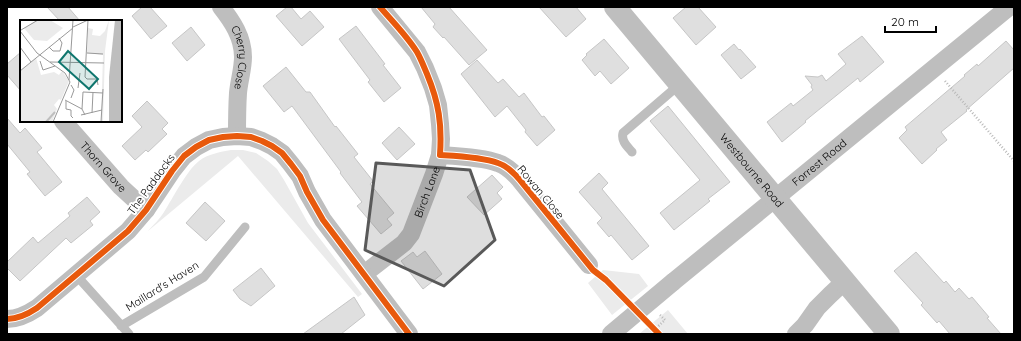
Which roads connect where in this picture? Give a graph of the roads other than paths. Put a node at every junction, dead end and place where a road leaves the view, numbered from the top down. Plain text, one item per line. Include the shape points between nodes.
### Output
1 (221, 7) edge
2 (380, 7) edge
3 (615, 7) edge
4 (1009, 7) edge
5 (680, 84) junction
6 (63, 122) edge
7 (237, 136) junction
8 (632, 152) dead end
9 (440, 155) junction
10 (775, 198) junction
11 (146, 210) junction
12 (245, 227) dead end
13 (589, 265) dead end
14 (364, 274) junction
15 (76, 275) junction
16 (845, 282) junction
17 (7, 319) edge
18 (121, 326) junction
19 (129, 334) edge
20 (409, 334) edge
21 (611, 334) edge
22 (796, 334) edge
23 (889, 334) edge

1 - 7 street, Cherry Close via 235,27 243,55 237,107
2 - 9 street, Birch Lane via 417,52 427,74 438,105
3 - 5 street, Westbourne Road
4 - 10 street, Forrest Road
5 - 8 lane via 623,133 623,141
5 - 10 street, Westbourne Road
6 - 11 street, Thorn Grove
7 - 11 street, The Paddocks via 209,140 184,156
7 - 14 street, The Paddocks via 262,141 282,153 300,176 323,220
9 - 13 street, Rowan Close via 485,160 499,163 511,170
9 - 14 street, Birch Lane via 411,234 404,243
10 - 16 street, Westbourne Road
10 - 21 street, Forrest Road, bridge
11 - 15 street, The Paddocks via 128,230
12 - 18 lane, Maillard's Haven via 204,277
14 - 20 street, The Paddocks
15 - 17 street, The Paddocks via 37,308 26,315
15 - 18 lane, Maillard's Haven
16 - 22 street via 817,308
16 - 23 street, Westbourne Road
18 - 19 lane, Maillard's Haven

